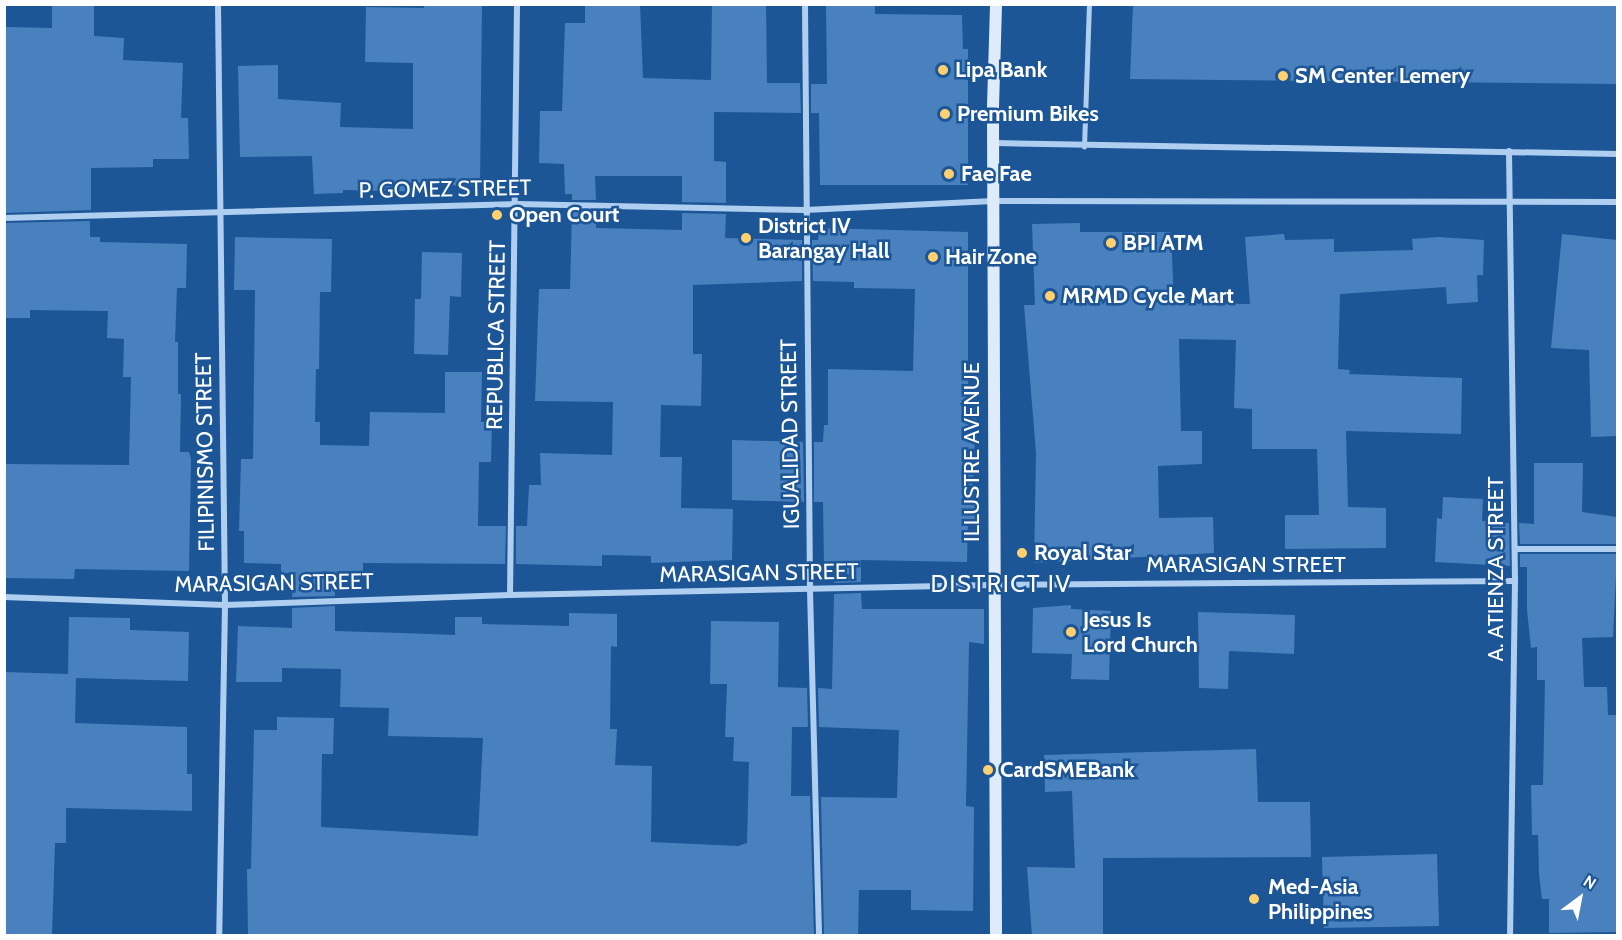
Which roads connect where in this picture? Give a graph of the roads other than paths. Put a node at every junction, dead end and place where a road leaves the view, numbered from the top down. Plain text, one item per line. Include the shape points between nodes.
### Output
1 (218, 4) edge
2 (517, 4) edge
3 (805, 4) edge
4 (996, 4) edge
5 (1089, 4) edge
6 (994, 143) junction
7 (1084, 147) junction
8 (1509, 151) junction
9 (1617, 154) edge
10 (994, 201) junction
11 (1511, 202) junction
12 (1617, 202) edge
13 (517, 204) junction
14 (805, 210) junction
15 (220, 213) junction
16 (4, 218) edge
17 (1515, 549) junction
18 (1617, 549) edge
19 (1515, 581) junction
20 (993, 585) junction
21 (810, 590) junction
22 (510, 595) junction
23 (4, 597) edge
24 (225, 605) junction
25 (219, 936) edge
26 (819, 936) edge
27 (996, 936) edge
28 (1510, 936) edge

1 - 15 street, FILIPINISMO STREET
2 - 13 street, REPUBLICA STREET
3 - 14 street, IGUALIDAD STREET
4 - 6 main road, ILLUSTRE AVENUE
5 - 7 lane
6 - 7 street
6 - 10 main road, ILLUSTRE AVENUE
7 - 8 street
8 - 9 street
8 - 11 street, A. ATIENZA STREET
10 - 11 street, P. GOMEZ STREET
10 - 14 street, P. GOMEZ STREET
10 - 20 main road, ILLUSTRE AVENUE
11 - 12 street, P. GOMEZ STREET
11 - 17 street, A. ATIENZA STREET
13 - 14 street, P. GOMEZ STREET
13 - 15 street, P. GOMEZ STREET
13 - 22 street, REPUBLICA STREET
14 - 21 street, IGUALIDAD STREET
15 - 16 street, P. GOMEZ STREET
15 - 24 street, FILIPINISMO STREET
17 - 18 street
17 - 19 street, A. ATIENZA STREET
19 - 20 street, MARASIGAN STREET
19 - 28 street, A. ATIENZA STREET
20 - 21 street, MARASIGAN STREET
20 - 27 main road, ILLUSTRE AVENUE
21 - 22 street, MARASIGAN STREET
21 - 26 street, IGUALIDAD STREET
22 - 24 street, MARASIGAN STREET
23 - 24 street, MARASIGAN STREET
24 - 25 street, FILIPINISMO STREET

